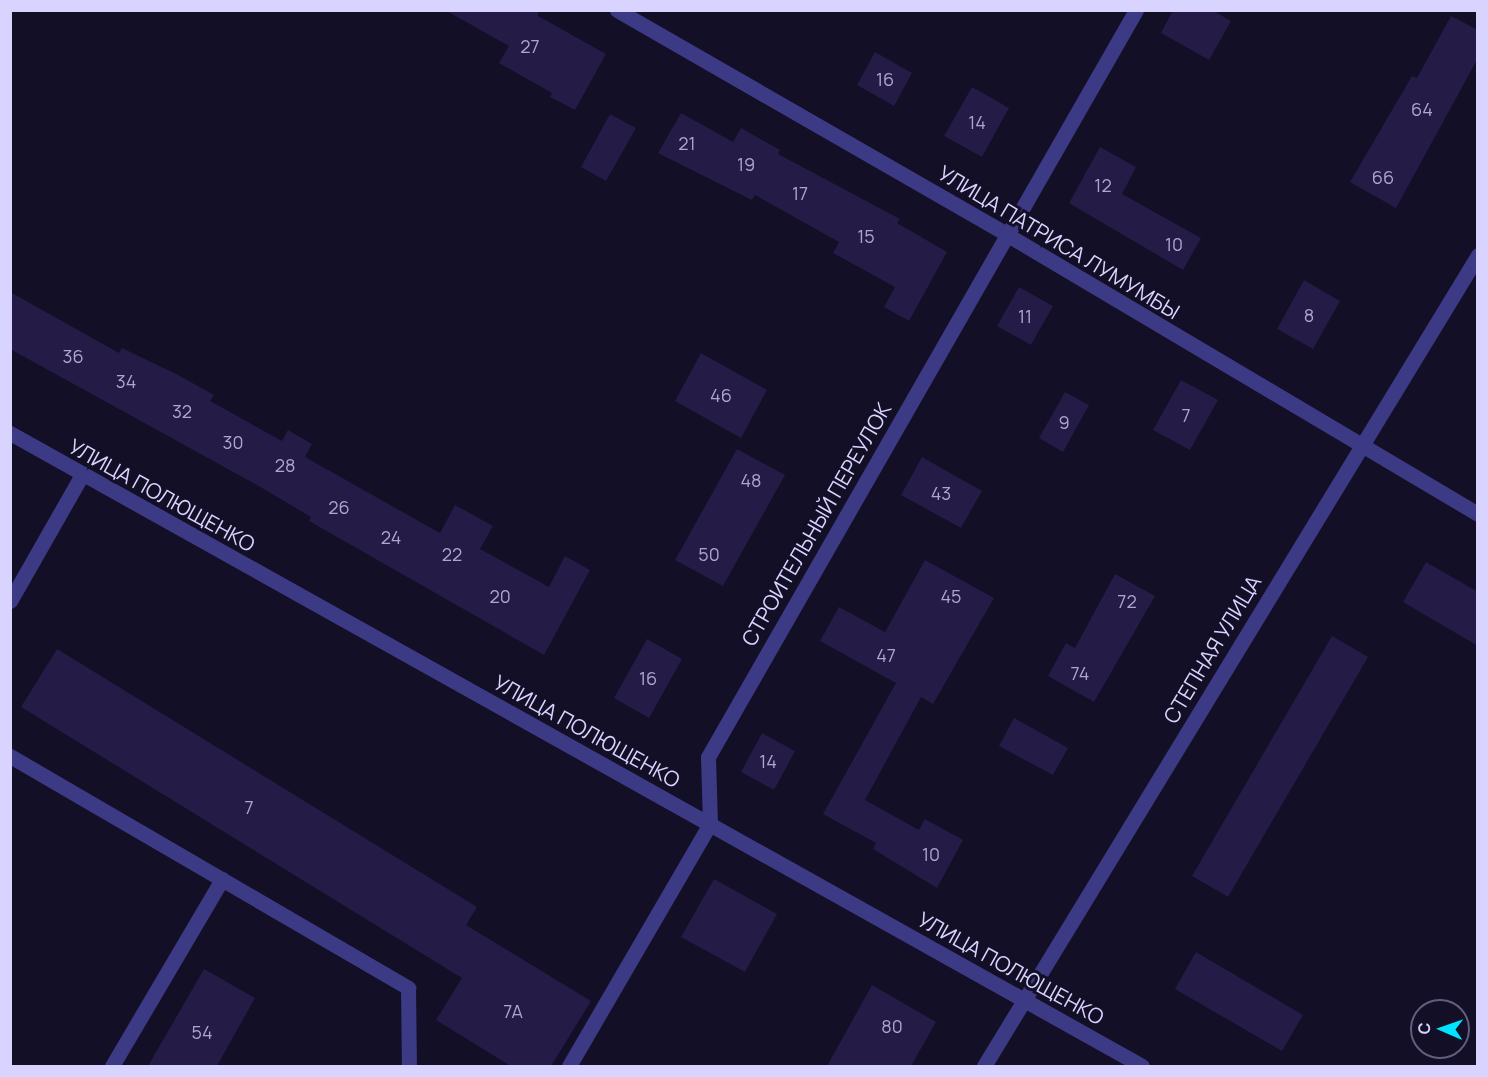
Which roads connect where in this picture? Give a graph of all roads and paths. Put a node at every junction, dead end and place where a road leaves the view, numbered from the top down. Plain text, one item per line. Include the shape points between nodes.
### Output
1 (617, 10) edge
2 (1136, 10) edge
3 (1006, 234) junction
4 (1478, 255) edge
5 (10, 433) edge
6 (1361, 446) junction
7 (82, 475) junction
8 (1478, 514) edge
9 (10, 601) edge
10 (10, 756) edge
11 (710, 824) junction
12 (222, 879) junction
13 (1023, 997) junction
14 (112, 1066) edge
15 (409, 1066) edge
16 (569, 1066) edge
17 (984, 1066) edge
18 (1142, 1066) edge

1 - 3 street, УЛИЦА ПАТРИСА ЛУМУМБЫ
2 - 3 street, СТРОИТЕЛЬНЫЙ ПЕРЕУЛОК
3 - 6 street, УЛИЦА ПАТРИСА ЛУМУМБЫ
3 - 11 street, СТРОИТЕЛЬНЫЙ ПЕРЕУЛОК via 708,757
4 - 6 street, СТЕПНАЯ УЛИЦА
5 - 7 street, УЛИЦА ПОЛЮЩЕНКО
6 - 8 street, УЛИЦА ПАТРИСА ЛУМУМБЫ
6 - 13 street, СТЕПНАЯ УЛИЦА
7 - 9 street
7 - 11 street, УЛИЦА ПОЛЮЩЕНКО
10 - 12 street
11 - 13 street, УЛИЦА ПОЛЮЩЕНКО
11 - 16 street
12 - 14 street
12 - 15 street via 408,988
13 - 17 street, СТЕПНАЯ УЛИЦА
13 - 18 street, УЛИЦА ПОЛЮЩЕНКО

